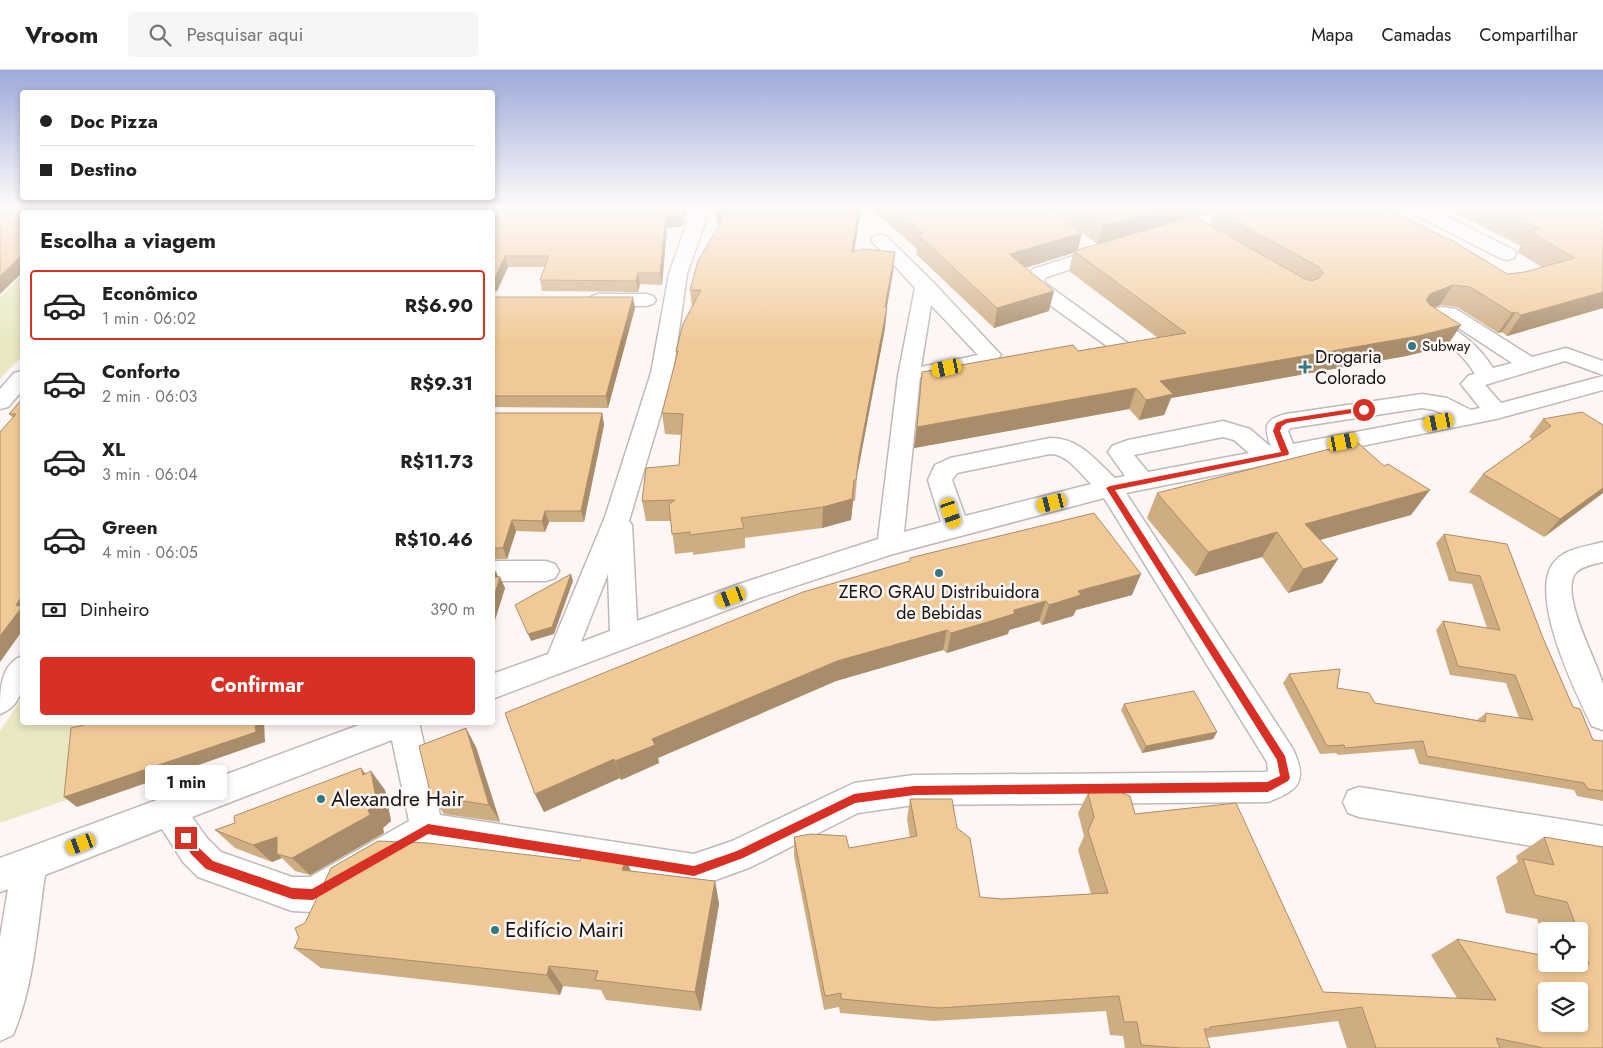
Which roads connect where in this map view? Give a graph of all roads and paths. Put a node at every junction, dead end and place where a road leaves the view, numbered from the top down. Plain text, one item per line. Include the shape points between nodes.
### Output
1 (685, 254) edge
2 (894, 254) edge
3 (1078, 254) edge
4 (925, 285) junction
5 (579, 300) edge
6 (646, 300) dead end
7 (1122, 348) edge
8 (1529, 365) junction
9 (1603, 368) edge
10 (909, 376) junction
11 (1488, 378) junction
12 (20, 380) edge
13 (1603, 383) edge
14 (0, 402) edge
15 (1496, 412) junction
16 (1276, 455) junction
17 (1142, 482) junction
18 (1110, 488) junction
19 (618, 517) junction
20 (956, 528) junction
21 (890, 545) junction
22 (1595, 560) edge
23 (546, 571) dead end
24 (495, 572) edge
25 (624, 637) junction
26 (559, 661) junction
27 (20, 671) edge
28 (495, 686) edge
29 (0, 700) edge
30 (1603, 717) edge
31 (396, 725) edge
32 (405, 725) edge
33 (1359, 802) dead end
34 (169, 812) junction
35 (428, 828) junction
36 (1603, 842) edge
37 (14, 870) edge
38 (0, 1022) edge

1 - 19 street via 678,274 662,372
2 - 4 street
3 - 7 street via 1040,273 1034,279 1036,286
4 - 10 street
4 - 10 street via 990,355 985,360
5 - 6 street
8 - 9 lane via 1566,354
8 - 11 lane
8 - 11 street via 1449,313 1426,320 1474,355
10 - 21 street
11 - 15 lane via 1472,384
12 - 14 street
13 - 15 street
15 - 16 street
16 - 17 street
16 - 17 street via 1233,429 1120,452
17 - 18 street
18 - 20 street
18 - 20 street via 1063,446 950,466 940,480
18 - 35 street via 1282,759 1285,778 1268,787 914,790 854,798 739,855 694,871
19 - 25 street
19 - 26 street
20 - 21 street
21 - 25 street via 749,590
22 - 30 street via 1565,568 1559,578 1559,596 1563,618 1580,665
23 - 24 street
25 - 26 street
26 - 28 street
27 - 29 street
31 - 34 street
32 - 35 street
33 - 36 street
34 - 35 street via 194,850 210,865 292,894 313,895
34 - 37 street
37 - 38 street via 14,964

